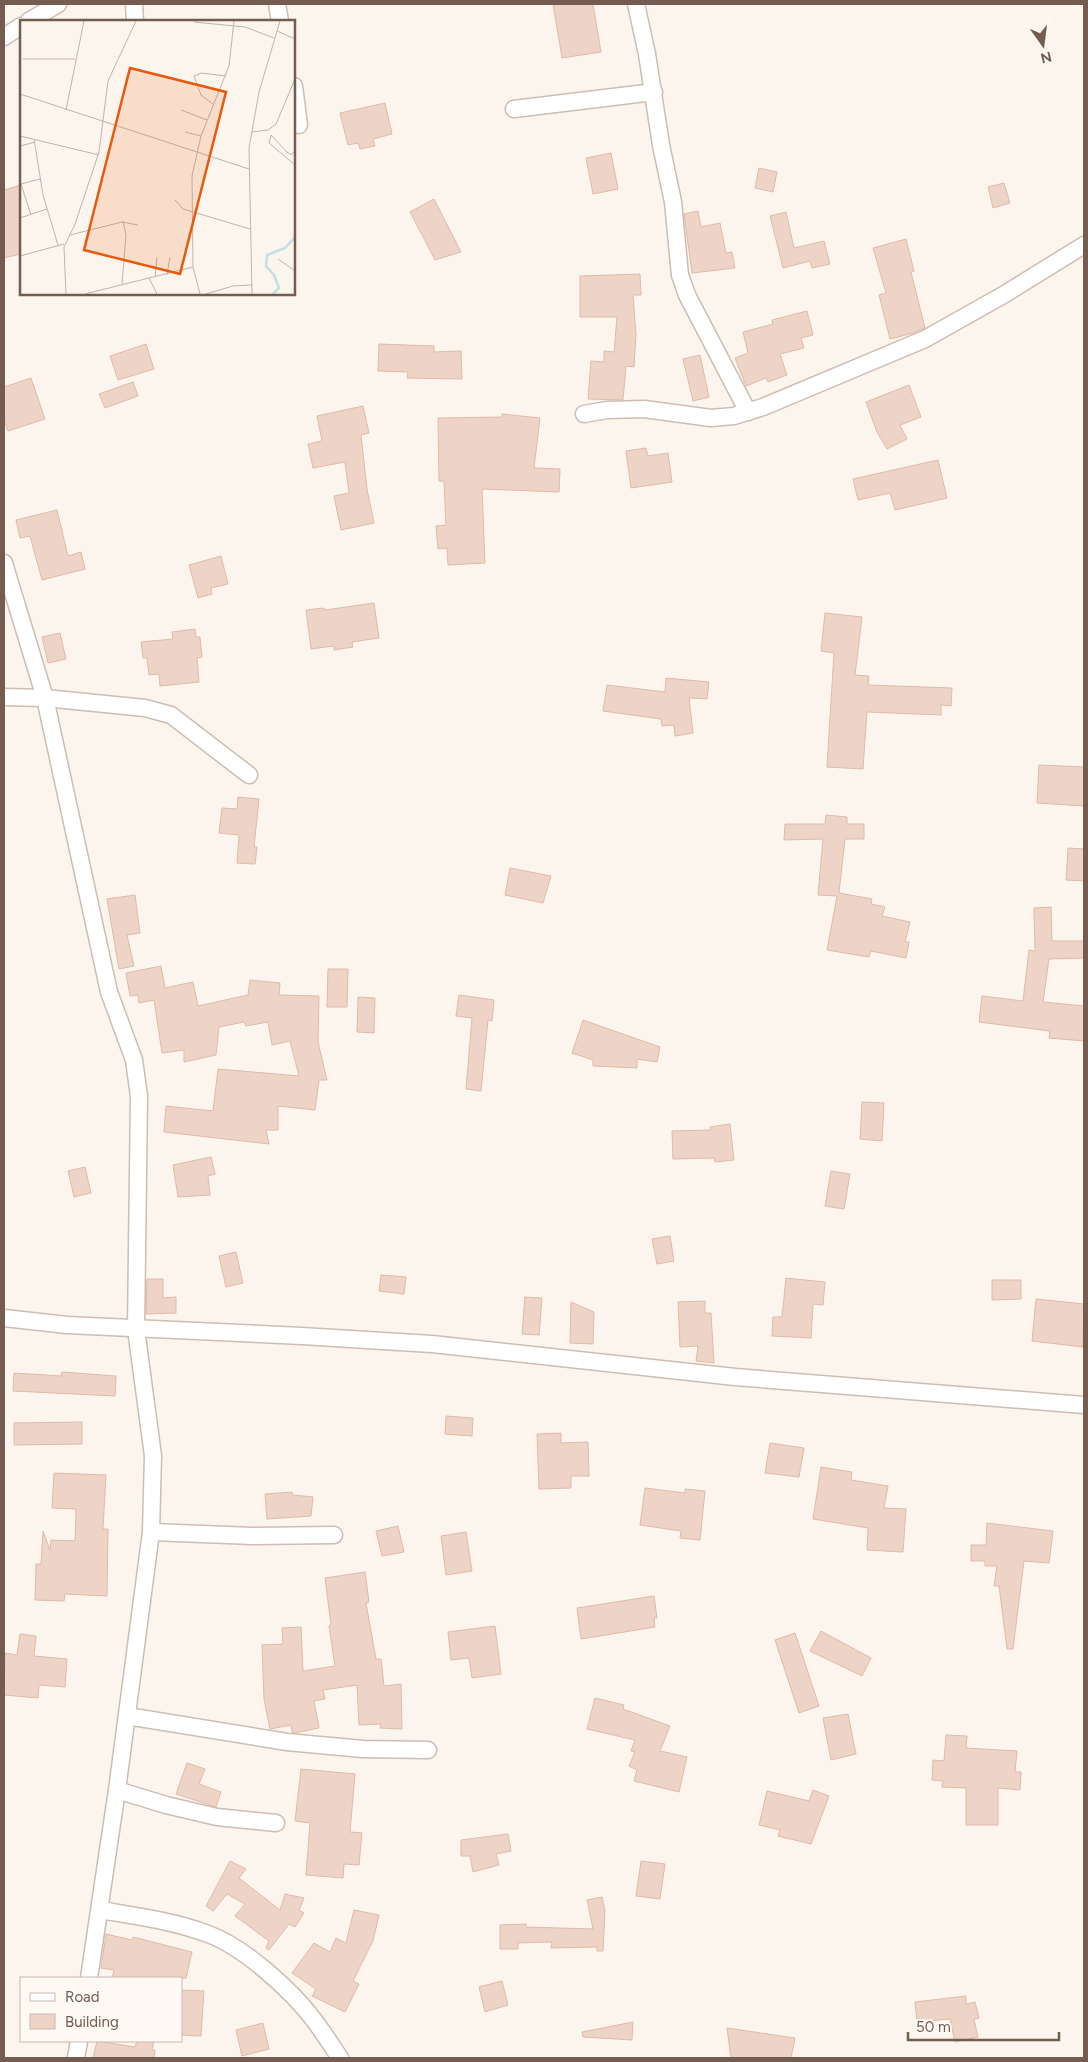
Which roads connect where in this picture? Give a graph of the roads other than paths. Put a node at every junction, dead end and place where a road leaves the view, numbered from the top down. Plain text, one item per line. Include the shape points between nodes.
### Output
1 (58, 4) edge
2 (134, 4) edge
3 (277, 4) edge
4 (636, 4) edge
5 (31, 20) edge
6 (135, 20) edge
7 (280, 20) edge
8 (20, 27) edge
9 (4, 37) edge
10 (654, 92) junction
11 (295, 94) edge
12 (514, 109) dead end
13 (299, 125) dead end
14 (1084, 245) edge
15 (748, 412) junction
16 (584, 414) dead end
17 (4, 563) edge
18 (4, 697) edge
19 (45, 698) junction
20 (249, 775) dead end
21 (4, 1318) edge
22 (136, 1329) junction
23 (1084, 1405) edge
24 (151, 1532) junction
25 (334, 1535) dead end
26 (127, 1716) junction
27 (428, 1750) dead end
28 (117, 1790) junction
29 (276, 1823) dead end
30 (100, 1910) junction
31 (89, 1977) edge
32 (79, 2042) edge
33 (76, 2058) edge
34 (340, 2058) edge

1 - 5 street
2 - 6 street
3 - 7 street
4 - 10 street
8 - 9 street
10 - 12 street
10 - 15 street via 673,202 680,275 687,295
11 - 13 street
14 - 15 street via 925,339
15 - 16 street via 711,418 644,408
17 - 19 street
18 - 19 street
19 - 20 street via 145,708 171,715
19 - 22 street via 109,992 134,1060 137,1078
21 - 22 street
22 - 23 street via 432,1344 735,1377
22 - 24 street via 153,1456
24 - 25 street
24 - 26 street
26 - 27 street via 287,1742 363,1749
26 - 28 street
28 - 29 street via 217,1817
28 - 30 street
30 - 31 street
30 - 34 street via 178,1925 209,1934 233,1946 298,2000
32 - 33 street

